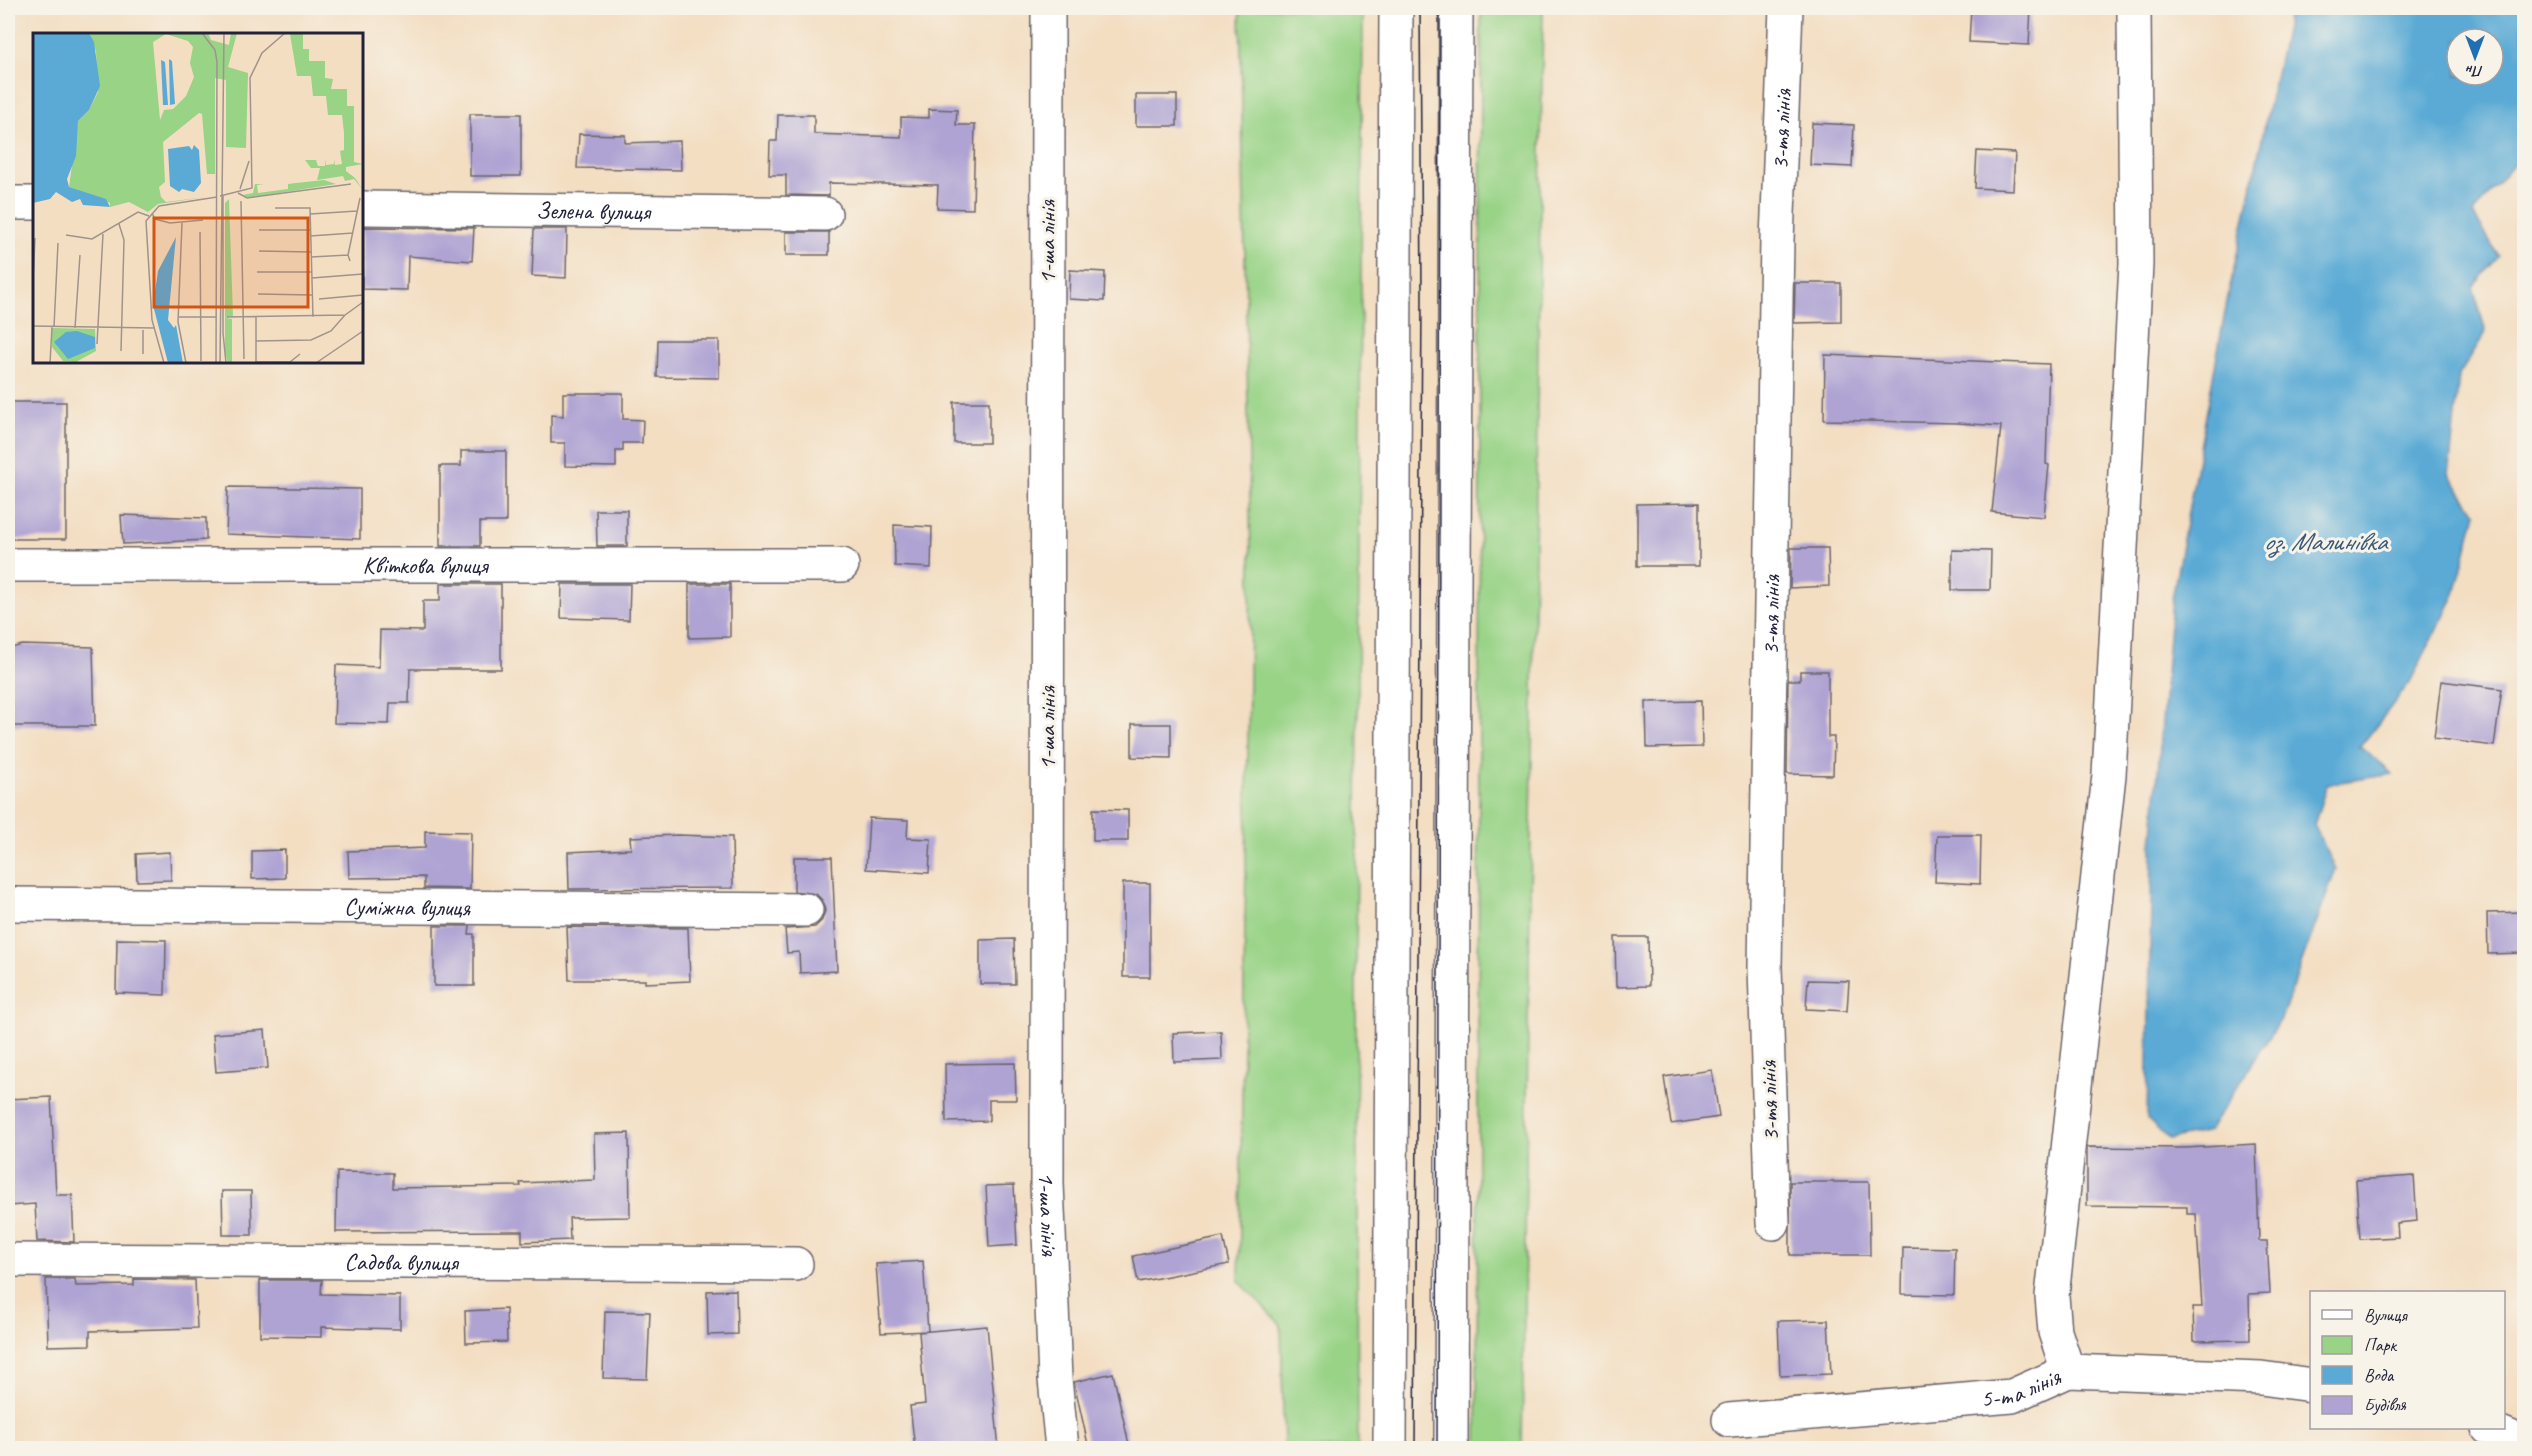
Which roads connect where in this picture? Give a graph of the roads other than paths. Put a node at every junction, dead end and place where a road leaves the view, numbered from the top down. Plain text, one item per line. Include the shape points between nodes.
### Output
1 (1048, 8) edge
2 (1396, 8) edge
3 (1456, 8) edge
4 (1786, 8) edge
5 (2134, 8) edge
6 (8, 203) edge
7 (33, 203) edge
8 (363, 208) edge
9 (825, 214) dead end
10 (8, 565) edge
11 (842, 565) dead end
12 (8, 904) edge
13 (806, 910) dead end
14 (1773, 1222) dead end
15 (8, 1260) edge
16 (795, 1264) dead end
17 (2068, 1371) junction
18 (2310, 1385) edge
19 (1729, 1420) dead end
20 (2490, 1429) edge
21 (1062, 1449) edge
22 (1390, 1449) edge
23 (1450, 1449) edge
24 (2520, 1449) edge

1 - 21 street, 1-ша лінія via 1047,1184 1055,1379
2 - 22 street
3 - 23 street
4 - 14 street, 3-тя лінія via 1777,240 1765,968
5 - 17 street via 2136,264 2109,774 2052,1296 2055,1332
6 - 7 street
8 - 9 street, Зелена вулиця
10 - 11 street, Квіткова вулиця
12 - 13 street, Суміжна вулиця
15 - 16 street, Садова вулиця
17 - 18 street, 5-та лінія via 2261,1378
17 - 19 street, 5-та лінія via 2012,1396
20 - 24 street via 2510,1437

